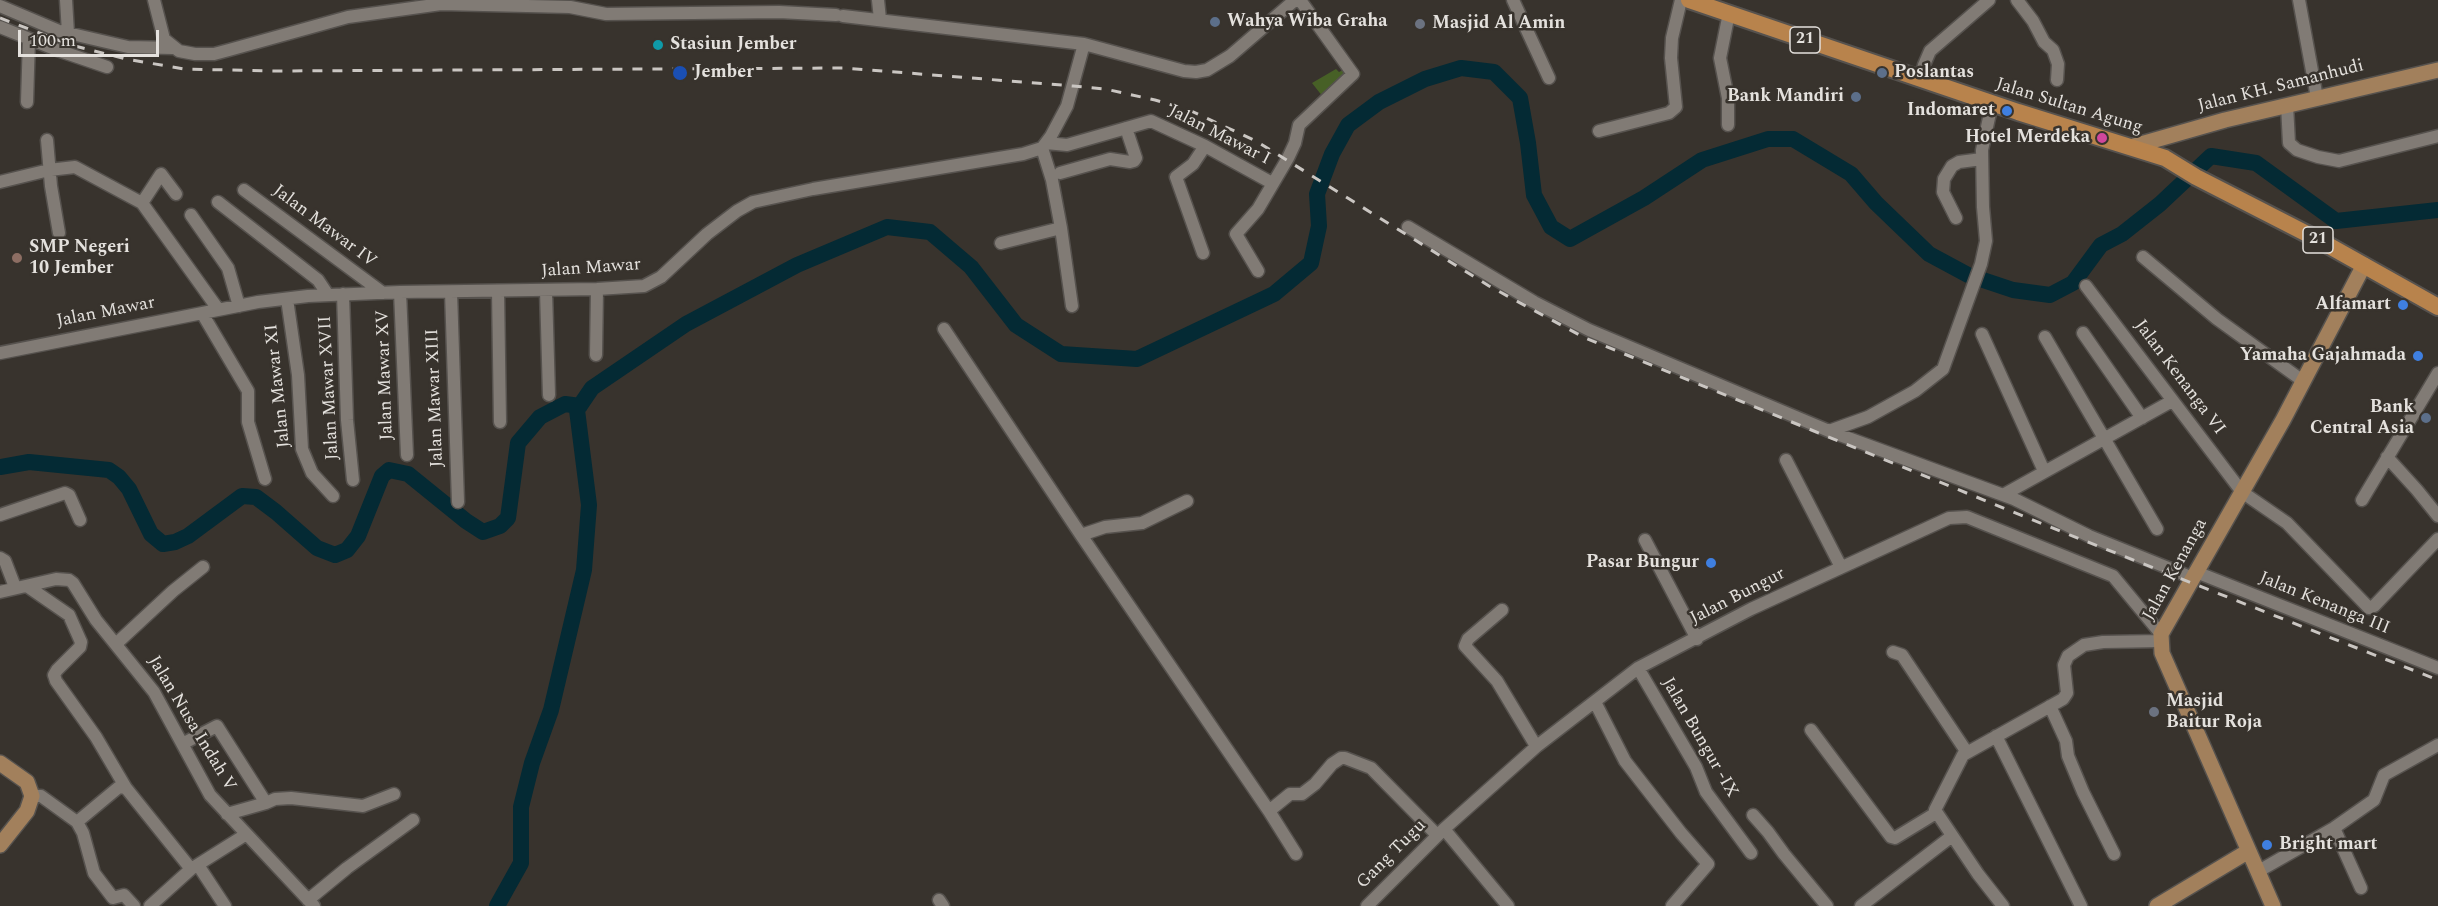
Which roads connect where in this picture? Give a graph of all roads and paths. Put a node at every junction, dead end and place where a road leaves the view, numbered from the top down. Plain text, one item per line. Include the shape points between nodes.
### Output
1 (66, 0) edge
2 (154, 0) edge
3 (878, 0) edge
4 (1297, 0) edge
5 (1513, 0) edge
6 (1681, 0) edge
7 (1689, 0) edge
8 (1989, 0) edge
9 (2017, 0) edge
10 (2300, 0) edge
11 (570, 3) edge
12 (1713, 4) edge
13 (0, 6) edge
14 (817, 6) edge
15 (1729, 13) junction
16 (880, 19) junction
17 (0, 27) edge
18 (68, 33) junction
19 (29, 39) junction
20 (1084, 44) junction
21 (173, 48) junction
22 (106, 67) dead end
23 (2438, 70) edge
24 (1549, 78) dead end
25 (1921, 80) junction
26 (2057, 80) dead end
27 (2316, 98) junction
28 (27, 102) dead end
29 (1992, 104) junction
30 (2287, 105) junction
31 (1728, 125) dead end
32 (1126, 128) junction
33 (1599, 131) dead end
34 (2438, 136) edge
35 (47, 140) dead end
36 (1044, 146) junction
37 (1205, 146) junction
38 (2134, 146) junction
39 (1982, 159) junction
40 (49, 170) junction
41 (1060, 173) dead end
42 (0, 182) edge
43 (1272, 183) junction
44 (244, 190) dead end
45 (176, 194) dead end
46 (218, 202) dead end
47 (142, 203) junction
48 (191, 215) dead end
49 (1956, 218) dead end
50 (1408, 227) dead end
51 (1061, 228) junction
52 (59, 233) dead end
53 (1001, 243) dead end
54 (1203, 254) dead end
55 (2144, 257) dead end
56 (2364, 265) junction
57 (1258, 271) dead end
58 (2086, 286) dead end
59 (597, 290) junction
60 (498, 291) junction
61 (546, 291) junction
62 (400, 292) junction
63 (450, 292) junction
64 (383, 293) junction
65 (343, 294) junction
66 (328, 295) junction
67 (286, 299) junction
68 (239, 306) junction
69 (1072, 306) dead end
70 (2438, 307) edge
71 (218, 309) junction
72 (202, 312) junction
73 (944, 329) dead end
74 (2083, 333) dead end
75 (1982, 334) dead end
76 (2045, 336) dead end
77 (0, 353) edge
78 (596, 355) dead end
79 (2438, 373) edge
80 (2303, 381) junction
81 (549, 395) dead end
82 (2172, 401) junction
83 (2142, 418) junction
84 (500, 422) dead end
85 (1828, 431) junction
86 (2105, 439) junction
87 (407, 455) dead end
88 (2387, 457) junction
89 (1786, 460) dead end
90 (2044, 471) junction
91 (265, 479) dead end
92 (353, 480) dead end
93 (2242, 492) junction
94 (2003, 495) junction
95 (333, 496) dead end
96 (2362, 500) dead end
97 (1187, 501) dead end
98 (458, 502) dead end
99 (0, 516) edge
100 (2438, 516) edge
101 (80, 520) dead end
102 (2157, 529) dead end
103 (1081, 535) junction
104 (2438, 539) edge
105 (1645, 540) dead end
106 (0, 558) edge
107 (203, 567) dead end
108 (1841, 567) junction
109 (2195, 575) junction
110 (21, 587) junction
111 (0, 592) edge
112 (1502, 610) dead end
113 (2161, 638) junction
114 (1697, 639) junction
115 (117, 644) junction
116 (1893, 652) dead end
117 (1638, 668) junction
118 (2438, 668) edge
119 (1595, 702) junction
120 (2050, 706) junction
121 (1811, 730) dead end
122 (1996, 736) junction
123 (184, 743) junction
124 (2438, 745) edge
125 (1536, 746) junction
126 (1965, 753) junction
127 (0, 763) edge
128 (126, 788) junction
129 (394, 794) dead end
130 (32, 796) junction
131 (266, 803) junction
132 (1269, 811) junction
133 (1936, 813) junction
134 (227, 814) junction
135 (1753, 815) dead end
136 (413, 820) dead end
137 (77, 822) junction
138 (2334, 828) junction
139 (1440, 832) junction
140 (245, 835) junction
141 (1952, 836) junction
142 (0, 845) edge
143 (2247, 852) junction
144 (1751, 853) dead end
145 (1296, 854) dead end
146 (2114, 854) dead end
147 (194, 867) junction
148 (2256, 872) junction
149 (2361, 888) dead end
150 (165, 901) edge
151 (311, 903) edge
152 (134, 906) edge
153 (150, 906) edge
154 (225, 906) edge
155 (1367, 906) edge
156 (1508, 906) edge
157 (1672, 906) edge
158 (1827, 906) edge
159 (1861, 906) edge
160 (2003, 906) edge
161 (2081, 906) edge
162 (2157, 906) edge
163 (2273, 906) edge

1 - 18 street
2 - 21 street via 164,39
3 - 16 street
4 - 20 street via 1230,56 1207,70 1184,71
4 - 43 street via 1353,74 1299,125 1295,143
5 - 24 street
6 - 33 street via 1671,58 1676,107
7 - 12 highway, Jalan Sultan Agung / 21
8 - 25 street via 1929,51
9 - 26 street via 2044,42 2054,50
10 - 27 street
11 - 14 street via 606,14
11 - 21 street via 441,4 348,18 214,54
12 - 15 highway, Jalan Sultan Agung / 21
13 - 18 street
14 - 16 street via 840,15
15 - 25 highway, Jalan Sultan Agung / 21
15 - 31 street via 1720,58 1728,98
16 - 20 street
17 - 19 street
18 - 21 street via 128,47
19 - 22 street
19 - 28 street
20 - 36 street via 1067,106
23 - 27 main road, Jalan KH. Samanhudi
25 - 29 highway, Jalan Sultan Agung / 21
27 - 30 main road, Jalan KH. Samanhudi
29 - 38 highway, Jalan Sultan Agung / 21
29 - 39 street
30 - 34 street via 2289,143 2318,157 2339,161
30 - 38 main road, Jalan KH. Samanhudi
32 - 36 street, Jalan Mawar I via 1067,145
32 - 37 street, Jalan Mawar I via 1151,121
32 - 41 street via 1134,161 1110,159
35 - 40 street
36 - 51 street
36 - 59 street, Jalan Mawar via 1023,154 753,202 707,234 661,277 644,286
37 - 43 street, Jalan Mawar I
37 - 54 street via 1193,164 1176,177
38 - 56 highway, Jalan Sultan Agung / 21 via 2165,158
39 - 49 street via 1959,162 1944,179 1943,192
39 - 85 street via 1986,241 1943,369 1896,402
40 - 42 street
40 - 47 street via 75,167
40 - 52 street
43 - 57 street via 1258,209 1235,235
44 - 64 street, Jalan Mawar IV
45 - 47 street via 161,174
46 - 66 street via 318,280
47 - 71 street
48 - 68 street via 228,268
50 - 85 street, Jalan Kenanga III via 1588,330
51 - 53 street
51 - 69 street
55 - 80 street via 2217,319
56 - 70 highway, 21
56 - 80 main road, Jalan Kenanga
58 - 82 street, Jalan Kenanga VI
59 - 61 street, Jalan Mawar
59 - 78 street
60 - 61 street, Jalan Mawar
60 - 63 street, Jalan Mawar
60 - 84 street
61 - 81 street
62 - 63 street, Jalan Mawar
62 - 64 street, Jalan Mawar
62 - 87 street, Jalan Mawar XV
63 - 98 street, Jalan Mawar XIII
64 - 65 street, Jalan Mawar
65 - 66 street, Jalan Mawar
65 - 92 street, Jalan Mawar XVII
66 - 67 street, Jalan Mawar
67 - 68 street, Jalan Mawar
67 - 95 street, Jalan Mawar XI via 298,375 302,449 312,473
68 - 71 street, Jalan Mawar
71 - 72 street, Jalan Mawar
72 - 77 street, Jalan Mawar
72 - 91 street via 248,391 248,422
73 - 103 street
74 - 83 street
75 - 90 street
76 - 86 street
79 - 88 street
80 - 93 main road, Jalan Kenanga
82 - 83 street
82 - 93 street, Jalan Kenanga VI
83 - 86 street
85 - 94 street, Jalan Kenanga III
86 - 90 street
86 - 102 street
88 - 96 street
88 - 100 street
89 - 108 street
90 - 94 street
93 - 104 street, Jalan Kenanga VI via 2287,523 2368,608
93 - 109 main road, Jalan Kenanga
94 - 109 street, Jalan Kenanga III via 2089,536
97 - 103 street via 1142,523 1105,527
99 - 101 street via 65,493
103 - 132 street
105 - 114 street
106 - 110 street
107 - 115 street
108 - 113 street, Jalan Bungur via 1949,518 1967,517 2113,576
108 - 114 street, Jalan Bungur
109 - 113 main road, Jalan Kenanga
109 - 118 street, Jalan Kenanga III
110 - 111 street, Jalan Nusa Indah V
110 - 115 street, Jalan Nusa Indah V via 69,580
110 - 128 street via 69,615 81,645 54,675
112 - 125 street via 1468,639 1466,646 1497,681
113 - 120 street via 2084,645 2068,656 2064,665 2067,693
113 - 143 main road, Jalan Kenanga via 2162,653
114 - 117 street, Jalan Bungur
115 - 123 street, Jalan Nusa Indah V via 154,692
116 - 126 street via 1902,655
117 - 119 street, Jalan Bungur
117 - 144 street, Jalan Bungur -IX via 1696,767 1706,792
119 - 125 street, Jalan Bungur
119 - 157 street via 1625,761 1708,864
120 - 122 street
120 - 146 street via 2083,792
121 - 133 street via 1891,837
122 - 126 street
122 - 161 street
123 - 131 street via 217,726
123 - 134 street, Jalan Nusa Indah V via 207,790
124 - 138 street via 2384,775 2374,800
125 - 139 street, Jalan Bungur
126 - 133 street via 1935,807
127 - 130 main road via 27,782
128 - 137 street via 119,787
128 - 147 street
129 - 131 street via 363,806 291,798
130 - 137 street via 41,796
130 - 142 main road via 27,811
131 - 134 street
132 - 139 street via 1290,794 1302,794 1332,764 1345,758 1371,768
132 - 145 street
133 - 141 street
134 - 140 street, Jalan Nusa Indah V
135 - 158 street
136 - 151 street via 347,868
137 - 152 street via 94,873 113,898 124,895
138 - 148 street
138 - 149 street
139 - 155 street, Gang Tugu
139 - 156 street
140 - 147 street
140 - 151 street, Jalan Nusa Indah V
141 - 159 street
141 - 160 street
143 - 148 main road, Jalan Kenanga
143 - 162 main road
147 - 150 street
147 - 154 street
148 - 163 main road, Jalan Kenanga
150 - 153 street

